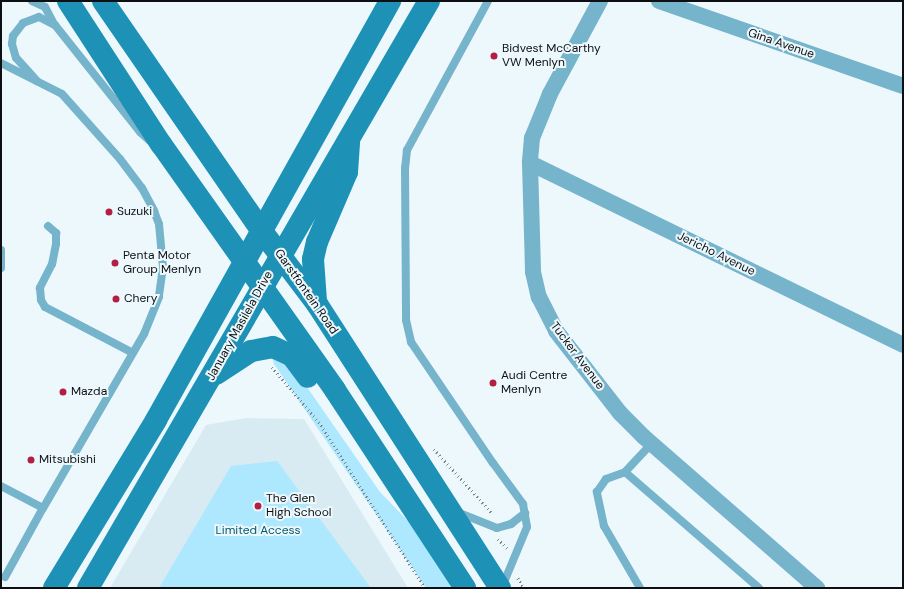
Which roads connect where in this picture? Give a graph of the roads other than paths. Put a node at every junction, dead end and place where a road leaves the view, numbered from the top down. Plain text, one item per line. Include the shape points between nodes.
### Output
1 (32, 1) edge
2 (68, 1) edge
3 (103, 1) edge
4 (390, 1) edge
5 (429, 1) edge
6 (488, 1) edge
7 (600, 1) edge
8 (659, 1) edge
9 (55, 25) junction
10 (1, 63) edge
11 (39, 83) junction
12 (903, 86) edge
13 (350, 137) junction
14 (162, 144) junction
15 (530, 163) junction
16 (48, 226) dead end
17 (261, 230) junction
18 (1, 250) edge
19 (280, 255) junction
20 (243, 262) junction
21 (1, 268) edge
22 (261, 288) junction
23 (317, 304) junction
24 (903, 345) edge
25 (132, 353) junction
26 (212, 377) junction
27 (335, 390) junction
28 (651, 444) junction
29 (625, 472) junction
30 (1, 486) edge
31 (446, 507) junction
32 (43, 508) junction
33 (525, 513) junction
34 (5, 578) dead end
35 (54, 588) edge
36 (88, 588) edge
37 (465, 588) edge
38 (501, 588) edge
39 (640, 588) edge
40 (759, 588) edge
41 (817, 588) edge

1 - 9 lane via 47,10
2 - 14 main road
3 - 17 main road, Garstfontein Road
4 - 17 main road
5 - 13 main road, January Masilela Drive
6 - 33 lane via 407,150 406,320 411,342 493,463 520,498
7 - 15 street, Tucker Avenue via 538,119 532,138
8 - 12 street, Gina Avenue
9 - 11 lane via 44,18 33,17 23,23 14,36 13,51 16,58
9 - 14 lane via 140,132 149,140
10 - 11 lane
11 - 25 lane via 62,94 97,131 142,188 159,224 162,284 155,312
13 - 19 main road, January Masilela Drive
13 - 23 main road via 347,172 317,242 313,259
14 - 20 main road
15 - 24 street, Jericho Avenue
15 - 28 street, Tucker Avenue via 533,272 543,308 556,331 585,369 620,413
16 - 25 lane via 56,233 56,244 52,264 40,288 41,300 45,307
17 - 19 main road, Garstfontein Road
17 - 20 main road
18 - 21 lane
19 - 22 main road, January Masilela Drive
19 - 23 main road, Garstfontein Road
20 - 22 main road
20 - 35 main road via 156,420
22 - 26 main road, January Masilela Drive
22 - 27 main road
23 - 31 main road, Garstfontein Road
25 - 32 lane
26 - 27 main road via 251,351 265,347 288,352 314,385
26 - 36 main road, January Masilela Drive
27 - 37 main road
28 - 29 lane
28 - 41 street, Tucker Avenue
29 - 39 lane via 606,479 597,492 598,504 604,526
29 - 40 lane
30 - 32 lane
31 - 33 lane via 497,528 511,524
31 - 38 main road, Garstfontein Road
32 - 34 lane
33 - 38 lane via 527,527

